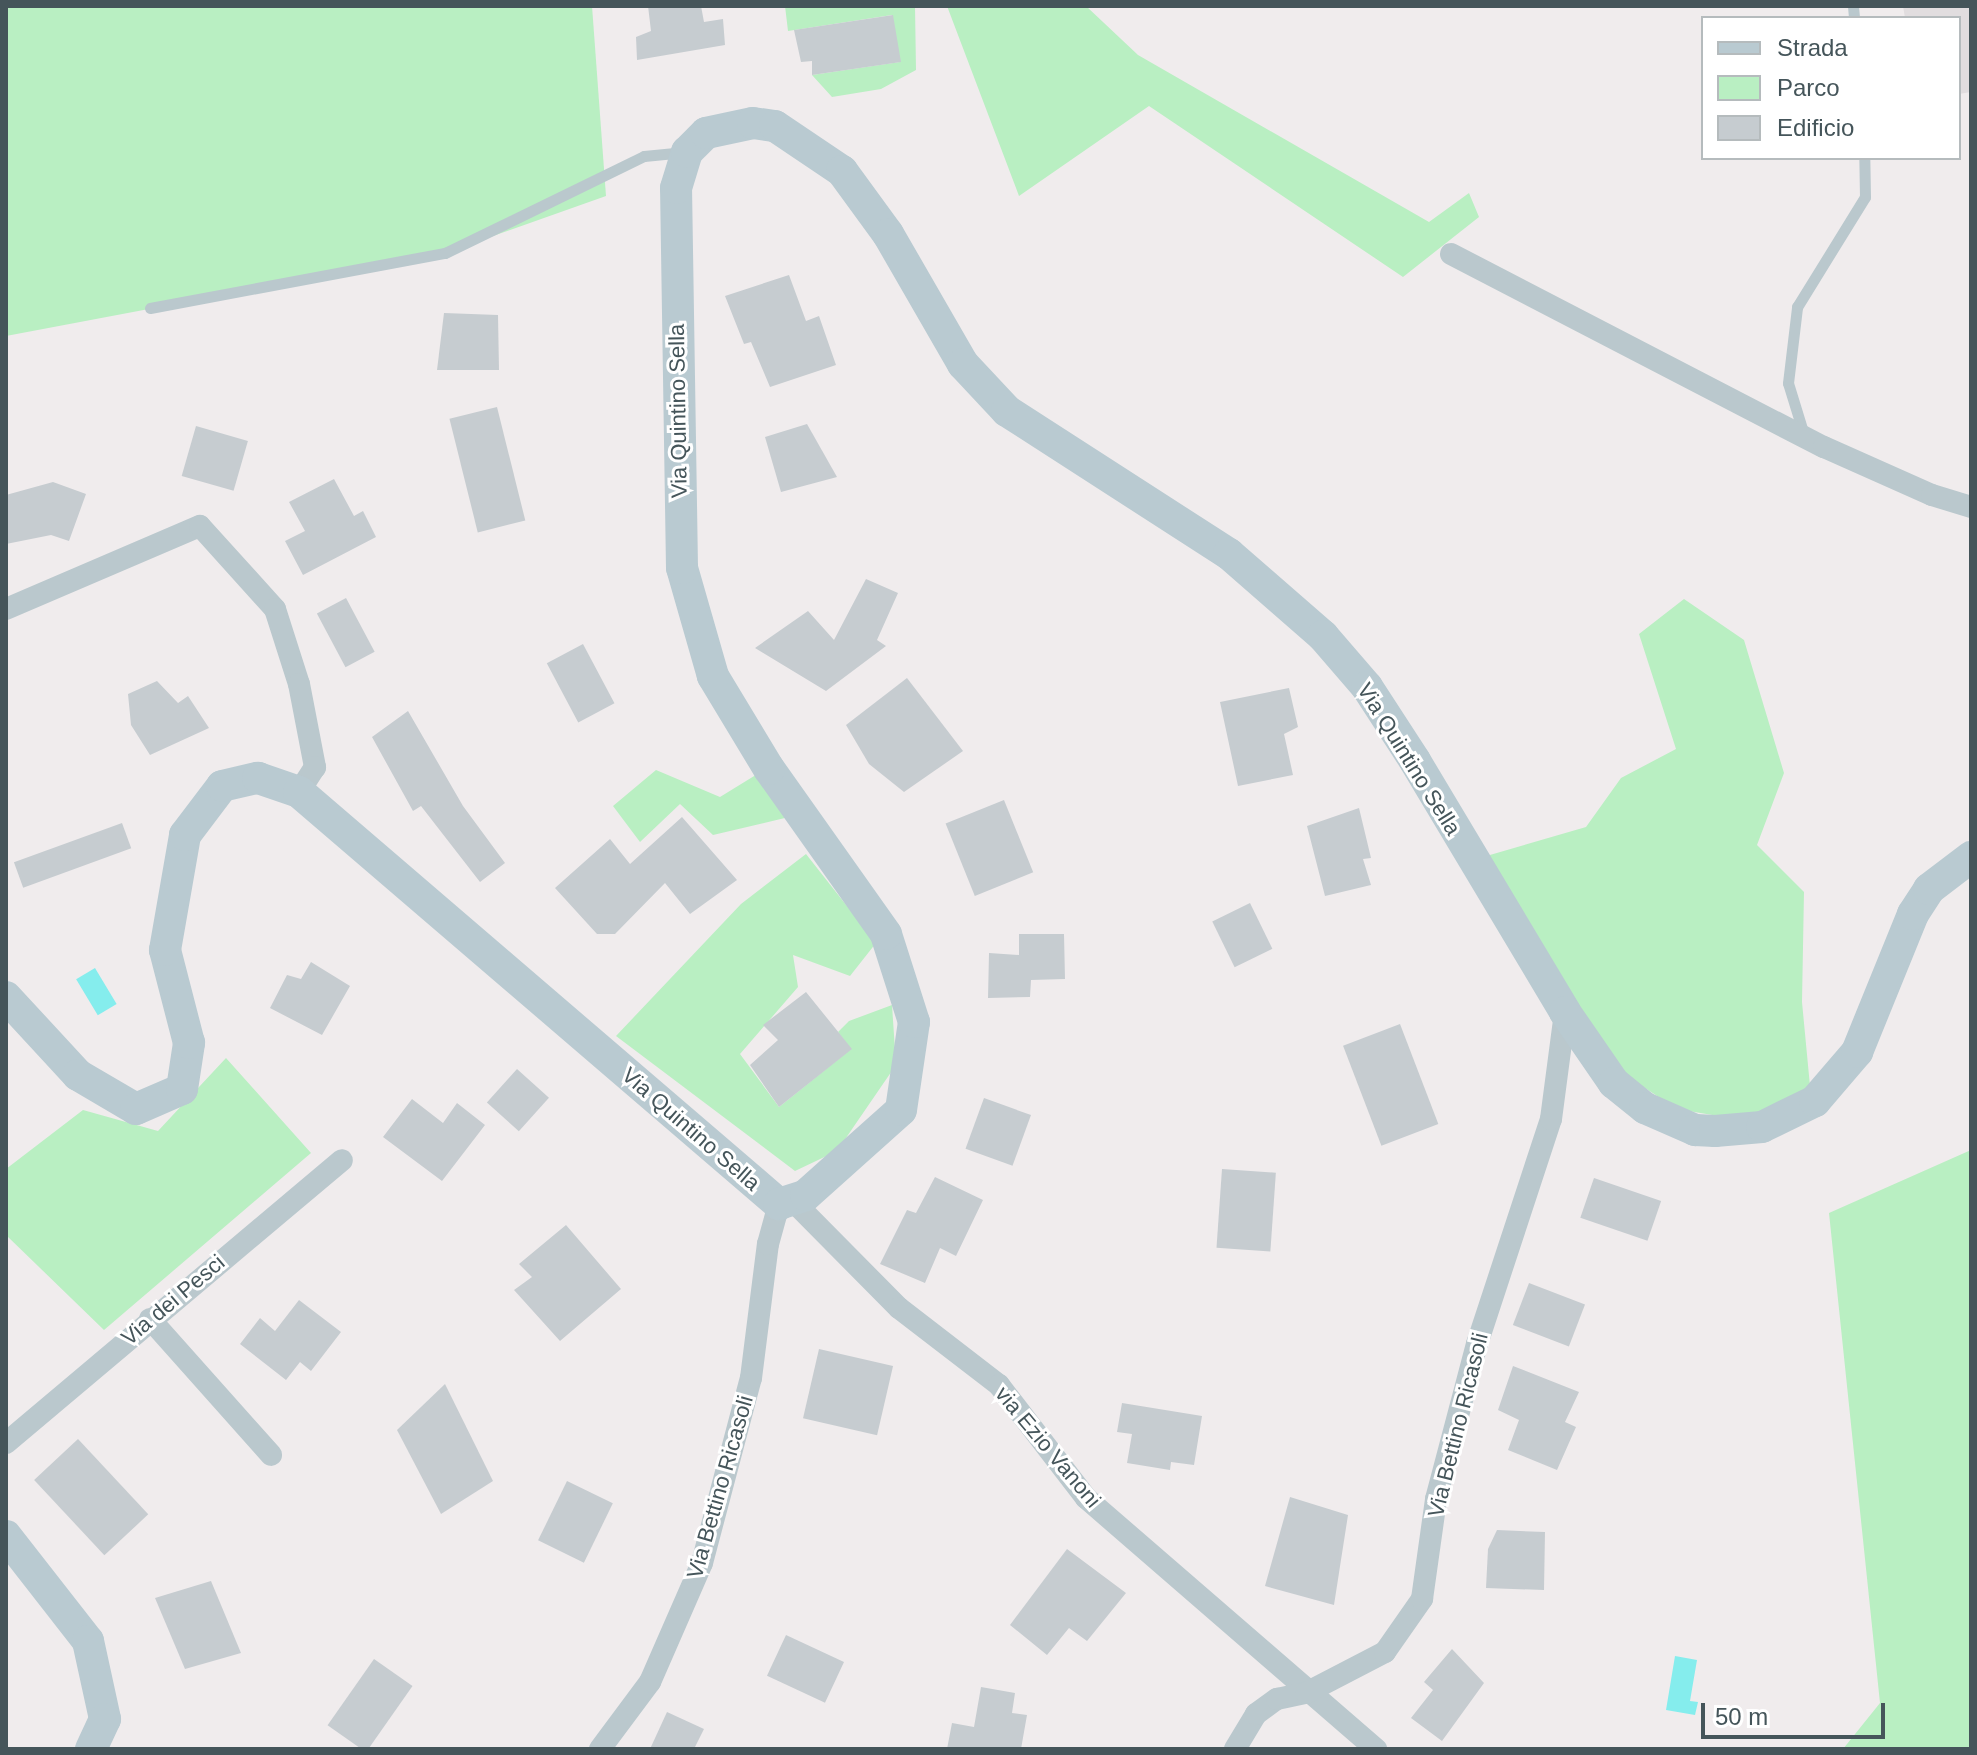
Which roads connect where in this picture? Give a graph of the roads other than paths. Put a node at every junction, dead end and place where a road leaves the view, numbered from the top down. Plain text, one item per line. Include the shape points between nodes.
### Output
1 (687, 152) junction
2 (1864, 160) edge
3 (1451, 254) dead end
4 (150, 308) dead end
5 (1804, 436) junction
6 (1971, 507) edge
7 (6, 609) edge
8 (299, 792) junction
9 (1971, 857) edge
10 (6, 997) edge
11 (1565, 1012) junction
12 (342, 1160) dead end
13 (785, 1202) junction
14 (150, 1319) junction
15 (6, 1443) edge
16 (271, 1455) dead end
17 (6, 1536) edge
18 (1306, 1693) junction
19 (91, 1749) edge
20 (600, 1749) edge
21 (1235, 1749) edge
22 (1376, 1749) edge

1 - 4 lane via 644,156 445,253
1 - 11 street, Via Quintino Sella via 706,133 753,123 775,126 809,146 842,171 888,234 935,322 985,391 1074,458 1229,554 1295,609 1367,687
1 - 13 street, Via Quintino Sella via 676,188 674,226 682,568 713,676 769,769 886,934 914,1022 901,1110 806,1195
2 - 5 lane via 1865,197 1797,307 1788,383
3 - 5 street
5 - 6 street via 1932,495
7 - 8 street via 200,526 275,609 299,684 315,767
8 - 10 street, Via Quintino Sella via 258,778 222,786 185,835 165,950 189,1043 182,1089 136,1109 78,1075
8 - 13 street, Via Quintino Sella
9 - 11 street, Via Quintino Sella via 1929,889 1913,914 1857,1052 1815,1101 1762,1127 1695,1130 1645,1108 1614,1083
11 - 18 street, Via Bettino Ricasoli via 1551,1119 1474,1358 1436,1499 1422,1599 1385,1652
12 - 14 street, Via dei Pesci
13 - 18 street, via Ezio Vanoni via 899,1308 999,1385 1086,1498
13 - 20 street, Via Bettino Ricasoli via 768,1244 751,1378 702,1563 650,1682
14 - 15 street, Via dei Pesci
14 - 16 street
17 - 19 street via 88,1641 105,1719
18 - 21 street, Via Bettino Ricasoli via 1277,1699 1256,1714
18 - 22 street, via Ezio Vanoni

